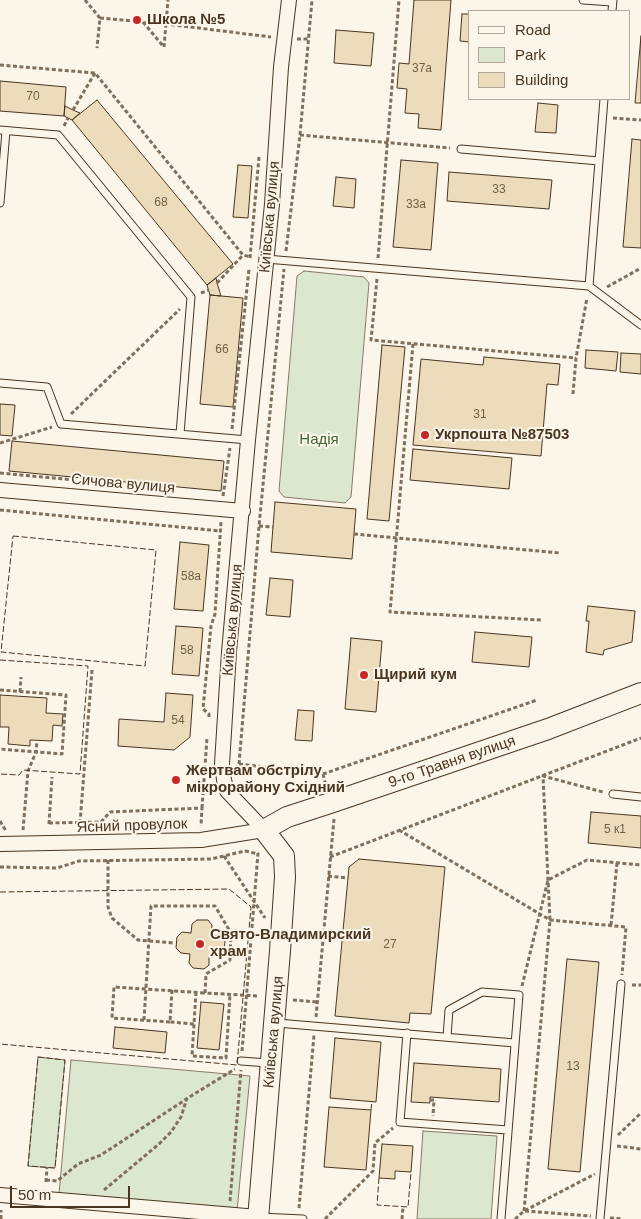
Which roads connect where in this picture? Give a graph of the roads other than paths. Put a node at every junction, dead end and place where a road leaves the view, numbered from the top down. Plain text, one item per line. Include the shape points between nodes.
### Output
1 (289, 0) edge
2 (584, 0) edge
3 (612, 1) edge
4 (604, 100) edge
5 (3, 131) edge
6 (461, 149) road end
7 (599, 161) junction
8 (0, 203) edge
9 (266, 260) junction
10 (589, 286) junction
11 (641, 325) edge
12 (0, 383) edge
13 (180, 434) junction
14 (248, 440) junction
15 (0, 490) edge
16 (242, 511) junction
17 (640, 696) edge
18 (613, 794) road end
19 (641, 797) edge
20 (264, 830) junction
21 (0, 844) edge
22 (621, 984) road end
23 (274, 1023) junction
24 (407, 1033) junction
25 (447, 1037) junction
26 (515, 1043) junction
27 (241, 1062) road end
28 (271, 1064) junction
29 (508, 1130) junction
30 (0, 1195) edge
31 (258, 1218) edge
32 (600, 1218) edge
33 (298, 1219) edge
34 (303, 1219) edge
35 (501, 1219) edge

1 - 9 street, Київська вулиця
2 - 3 lane
4 - 7 lane
5 - 8 lane
5 - 13 lane via 58,136 191,298
6 - 7 lane
7 - 10 lane
9 - 10 lane
9 - 14 street, Київська вулиця
10 - 11 lane
12 - 13 lane via 46,387 61,424
13 - 14 lane
14 - 16 street, Київська вулиця
15 - 16 street, Сичова вулиця
16 - 20 street, Київська вулиця via 222,764 228,791
17 - 20 street, 9-го Травня вулиця via 287,817
18 - 19 lane
20 - 21 street, Ясний провулок via 201,840
20 - 23 street, Київська вулиця via 284,856 285,865
22 - 32 lane
23 - 24 lane
23 - 28 street, Київська вулиця
24 - 25 lane
24 - 29 lane via 400,1122
25 - 26 lane
25 - 26 lane via 449,1010 482,992 519,995
26 - 29 lane
27 - 28 lane
28 - 31 street, Київська вулиця
29 - 35 lane
30 - 31 street
31 - 33 lane
33 - 34 lane

